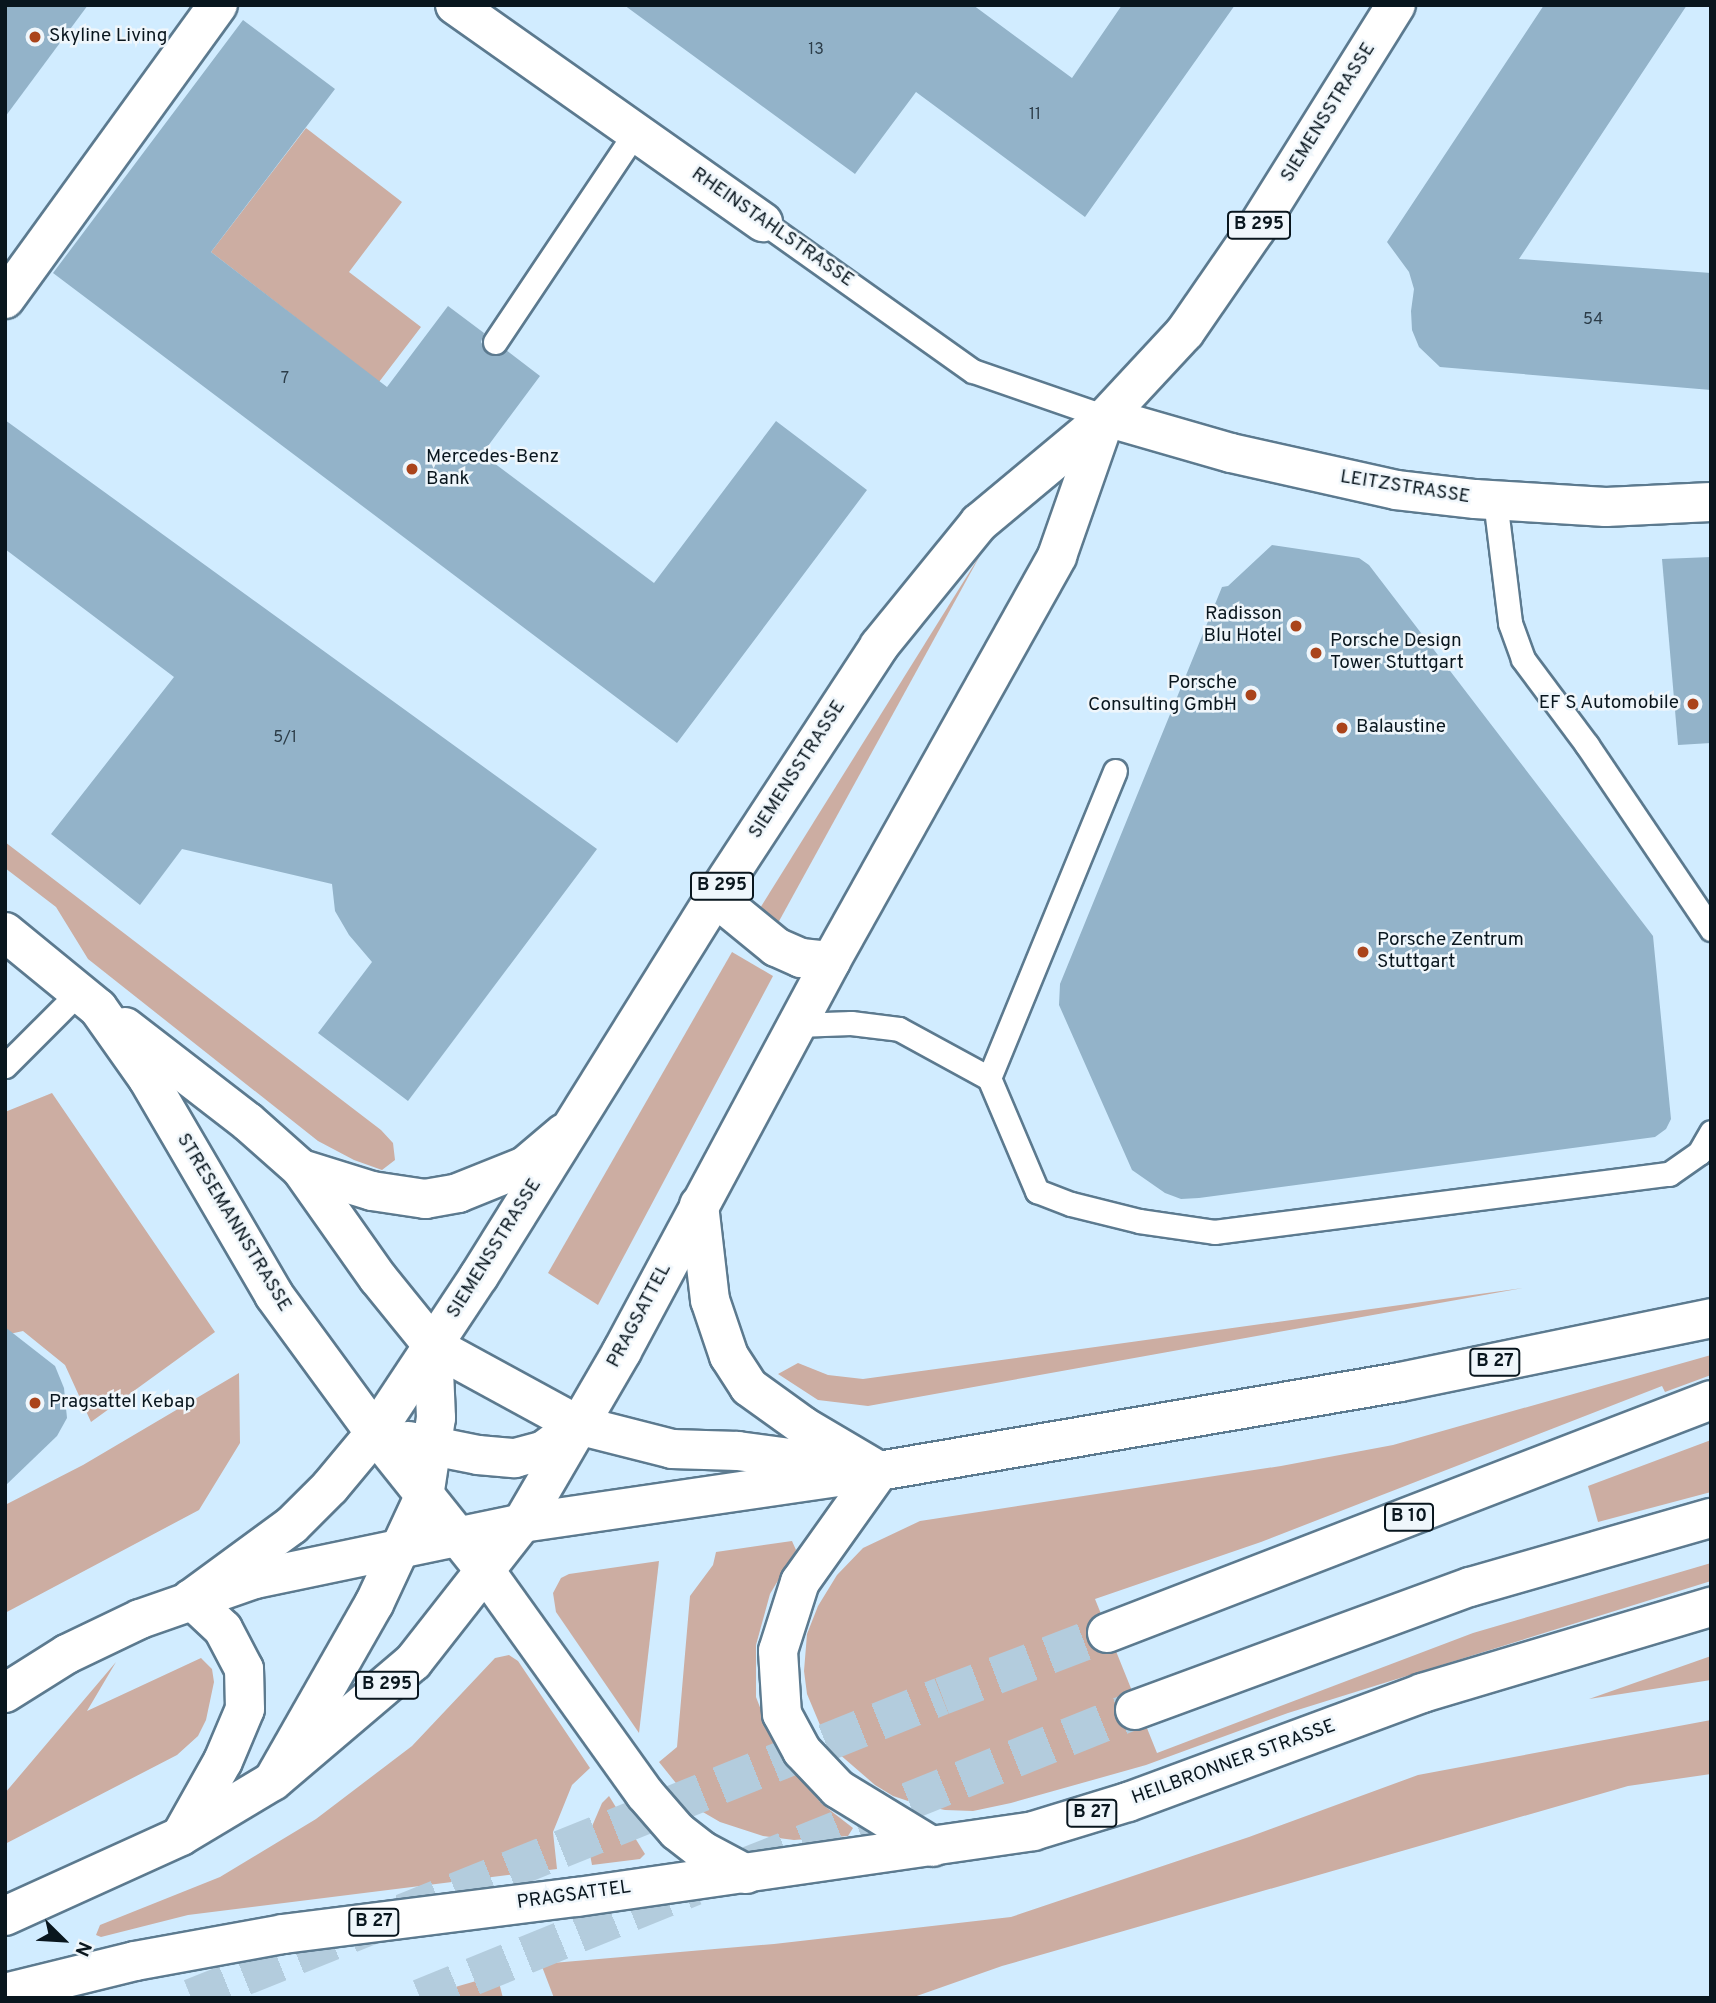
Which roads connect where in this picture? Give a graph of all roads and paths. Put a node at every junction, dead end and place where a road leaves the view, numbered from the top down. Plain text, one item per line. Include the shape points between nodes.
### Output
1 (218, 5) edge
2 (455, 5) edge
3 (1396, 5) edge
4 (636, 131) junction
5 (763, 222) joint
6 (5, 299) edge
7 (495, 342) dead end
8 (1106, 416) junction
9 (1495, 500) junction
10 (1711, 502) edge
11 (1115, 771) dead end
12 (715, 897) junction
13 (1711, 929) edge
14 (5, 932) edge
15 (831, 961) junction
16 (89, 1000) junction
17 (797, 1025) junction
18 (5, 1066) edge
19 (989, 1078) junction
20 (570, 1128) junction
21 (1711, 1132) edge
22 (301, 1169) junction
23 (699, 1205) junction
24 (1711, 1318) edge
25 (433, 1346) junction
26 (1711, 1400) edge
27 (578, 1425) junction
28 (375, 1433) junction
29 (434, 1448) junction
30 (879, 1471) junction
31 (425, 1497) junction
32 (1711, 1518) edge
33 (522, 1524) junction
34 (456, 1536) junction
35 (401, 1547) junction
36 (486, 1572) junction
37 (191, 1599) junction
38 (1711, 1608) edge
39 (1107, 1633) tunnel mouth
40 (5, 1693) edge
41 (1135, 1710) tunnel mouth
42 (272, 1781) junction
43 (181, 1836) junction
44 (933, 1847) junction
45 (747, 1874) junction
46 (5, 1916) edge
47 (5, 1993) edge

1 - 6 main road
2 - 4 main road, RHEINSTAHLSTRASSE
3 - 8 main road, SIEMENSSTRASSE / B 295 via 1256,229 1185,332
4 - 5 main road, RHEINSTAHLSTRASSE
4 - 7 lane
5 - 8 lane, RHEINSTAHLSTRASSE via 973,371
8 - 9 main road, LEITZSTRASSE via 1310,472 1396,490
8 - 12 main road, SIEMENSSTRASSE / B 295 via 979,523 879,646
8 - 15 main road, SIEMENSSTRASSE / B 295 via 1058,556
9 - 10 main road, LEITZSTRASSE via 1606,508
9 - 13 lane via 1510,623 1523,659
11 - 19 lane
12 - 15 main road via 776,947 801,958
12 - 20 main road, SIEMENSSTRASSE / B 295
14 - 16 main road, STRESEMANNSTRASSE
15 - 17 main road, SIEMENSSTRASSE / B 295
16 - 18 lane
16 - 22 main road, STRESEMANNSTRASSE via 248,1122
16 - 28 main road, STRESEMANNSTRASSE via 148,1079 274,1296
17 - 19 lane via 852,1023 899,1029
17 - 23 main road, SIEMENSSTRASSE / B 295
19 - 21 lane via 1037,1191 1071,1205 1139,1221 1214,1232 1669,1174 1699,1153
20 - 22 main road via 525,1166 458,1193 425,1199 372,1191
20 - 25 main road, SIEMENSSTRASSE / B 295
22 - 25 main road, STRESEMANNSTRASSE
23 - 27 main road, PRAGSATTEL / B 295
23 - 30 main road via 709,1300 729,1356 750,1387 803,1426
24 - 30 main road, B 27 via 1400,1382
25 - 27 main road
25 - 28 main road, B 295
25 - 29 main road
26 - 39 main road, B 10
27 - 29 main road via 544,1450 515,1458
27 - 30 main road via 672,1448 738,1451
27 - 33 main road, PRAGSATTEL / B 295
28 - 29 main road
28 - 31 main road
28 - 37 main road, B 295 via 292,1525
29 - 31 main road
30 - 33 main road, B 27
30 - 44 main road via 800,1582 778,1651 782,1714 802,1751 838,1789
31 - 34 main road
31 - 35 main road
32 - 41 main road via 1470,1587
33 - 34 main road, B 27
33 - 36 main road, PRAGSATTEL / B 295
34 - 35 main road, B 27
34 - 36 main road
35 - 37 main road, B 27 via 255,1579
35 - 42 main road via 374,1604
36 - 42 main road, PRAGSATTEL / B 295 via 413,1661
36 - 45 main road via 645,1794 677,1831 701,1850
37 - 40 main road, B 27 via 67,1654
37 - 43 main road via 223,1629 244,1670 245,1709 223,1761
38 - 44 main road, HEILBRONNER STRASSE / B 27 via 1423,1693 1116,1806 1033,1831
42 - 43 main road, PRAGSATTEL / B 295
43 - 46 main road, PRAGSATTEL / B 295
44 - 45 main road, HEILBRONNER STRASSE / B 27
45 - 47 main road, PRAGSATTEL / B 27 via 283,1934 135,1961

